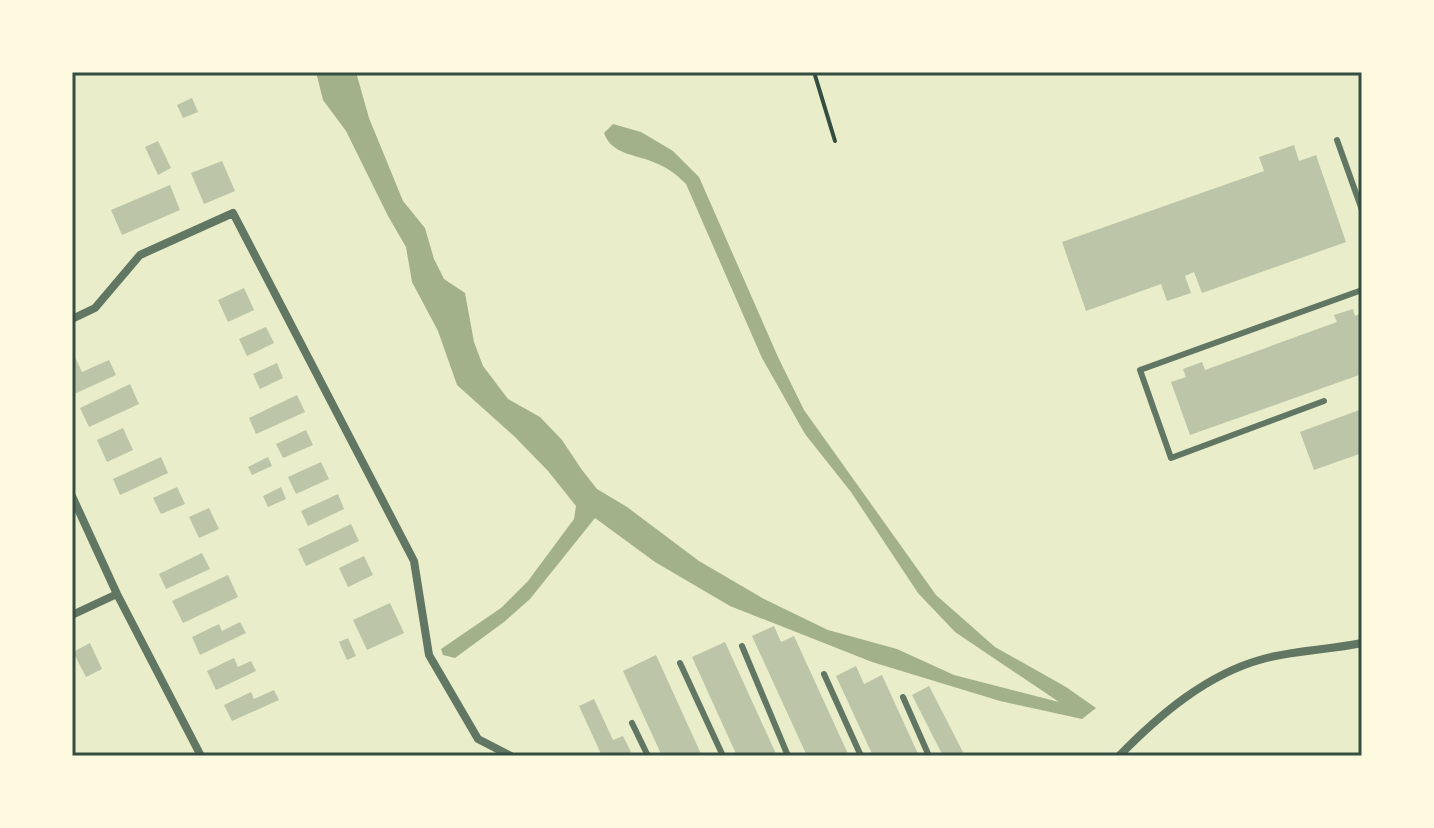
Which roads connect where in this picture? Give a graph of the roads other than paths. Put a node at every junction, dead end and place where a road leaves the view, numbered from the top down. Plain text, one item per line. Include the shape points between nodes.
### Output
1 (1337, 140) dead end
2 (1362, 210) edge
3 (1362, 290) edge
4 (72, 319) edge
5 (1324, 401) dead end
6 (72, 496) edge
7 (117, 594) junction
8 (72, 615) edge
9 (1362, 643) edge
10 (742, 646) dead end
11 (680, 663) dead end
12 (824, 674) dead end
13 (903, 697) dead end
14 (632, 723) dead end
15 (201, 756) edge
16 (511, 756) edge
17 (648, 756) edge
18 (723, 756) edge
19 (788, 756) edge
20 (861, 756) edge
21 (929, 756) edge
22 (1119, 756) edge

1 - 2 lane
3 - 5 lane via 1140,370 1171,458
4 - 16 street via 95,308 140,255 233,213 414,561 429,655 478,739
6 - 7 street
7 - 8 street
7 - 15 street
9 - 22 street via 1263,659 1212,680 1170,709
10 - 19 lane
11 - 18 lane
12 - 20 lane
13 - 21 lane
14 - 17 lane

